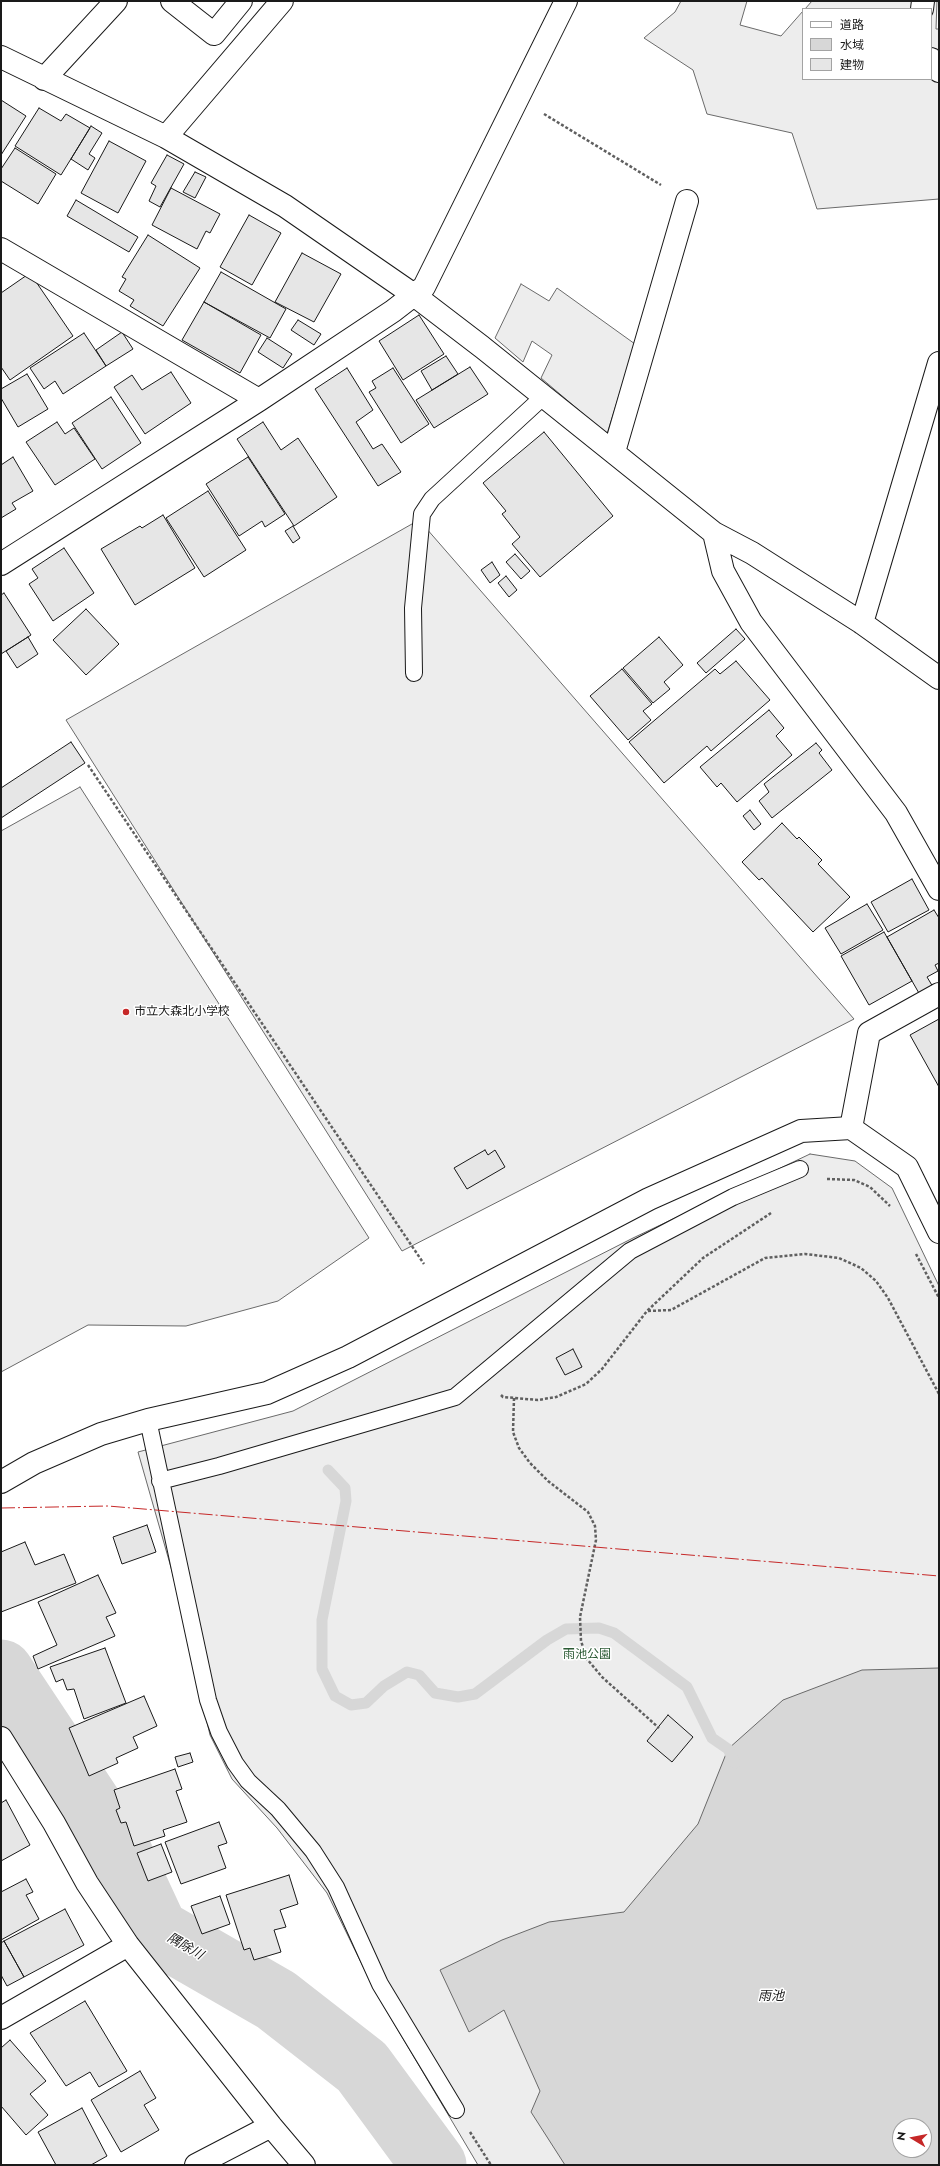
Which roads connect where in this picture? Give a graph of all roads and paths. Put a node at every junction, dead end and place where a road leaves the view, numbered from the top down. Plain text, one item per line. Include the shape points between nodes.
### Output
1 (116, 1) edge
2 (172, 1) edge
3 (241, 1) edge
4 (282, 1) edge
5 (566, 1) edge
6 (1, 57) edge
7 (932, 60) edge
8 (939, 71) edge
9 (44, 79) junction
10 (518, 99) junction
11 (166, 137) junction
12 (687, 201) joint
13 (1, 249) edge
14 (414, 295) junction
15 (939, 363) edge
16 (544, 396) junction
17 (259, 400) junction
18 (614, 452) junction
19 (714, 534) junction
20 (1, 564) edge
21 (862, 623) junction
22 (414, 673) dead end
23 (939, 678) edge
24 (88, 765) dead end
25 (939, 889) edge
26 (939, 994) edge
27 (851, 1128) junction
28 (800, 1169) dead end
29 (821, 1182) dead end
30 (775, 1210) dead end
31 (894, 1211) dead end
32 (939, 1232) edge
33 (914, 1250) dead end
34 (424, 1264) dead end
35 (939, 1298) edge
36 (647, 1311) junction
37 (479, 1377) junction
38 (939, 1394) edge
39 (514, 1398) junction
40 (148, 1420) junction
41 (160, 1481) junction
42 (1, 1482) edge
43 (659, 1728) dead end
44 (2, 1743) edge
45 (128, 1945) junction
46 (1, 2018) edge
47 (456, 2110) joint
48 (271, 2126) junction
49 (196, 2165) edge
50 (304, 2165) edge
51 (491, 2165) edge

1 - 9 street
2 - 3 street via 214,34
4 - 11 street
5 - 10 street
6 - 9 street
7 - 8 street
9 - 11 street
10 - 12 path
10 - 14 street via 424,287
11 - 14 street via 285,206
12 - 18 street
13 - 17 street
14 - 16 street
14 - 17 street
15 - 21 street
16 - 18 street
16 - 22 lane via 432,499 422,514 413,608
17 - 20 street
18 - 19 street
19 - 21 street via 752,553
19 - 25 street via 723,571 751,622 896,813
21 - 23 street
24 - 34 path
26 - 27 street via 869,1033
27 - 32 street via 907,1167
27 - 40 street via 801,1131 649,1199 348,1357 268,1393
28 - 37 lane via 733,1198 630,1251
29 - 31 path via 828,1178 854,1180 870,1186
30 - 36 path via 703,1258
33 - 35 path
36 - 38 path via 671,1310 766,1258 805,1254 839,1258 861,1268 876,1281 888,1298
36 - 39 path via 602,1369 586,1384 556,1397 538,1400
37 - 39 path via 503,1397
37 - 41 lane via 455,1397
39 - 43 path via 513,1432 519,1448 548,1481 588,1512 595,1526 596,1540 580,1617 581,1641 587,1659
40 - 41 lane
40 - 42 street via 101,1434
41 - 47 lane via 172,1524 208,1700 219,1732 235,1763 248,1781 278,1809 313,1851 336,1887 380,1984
44 - 45 street
45 - 46 street
45 - 48 street
47 - 51 path
48 - 49 street
48 - 50 street

